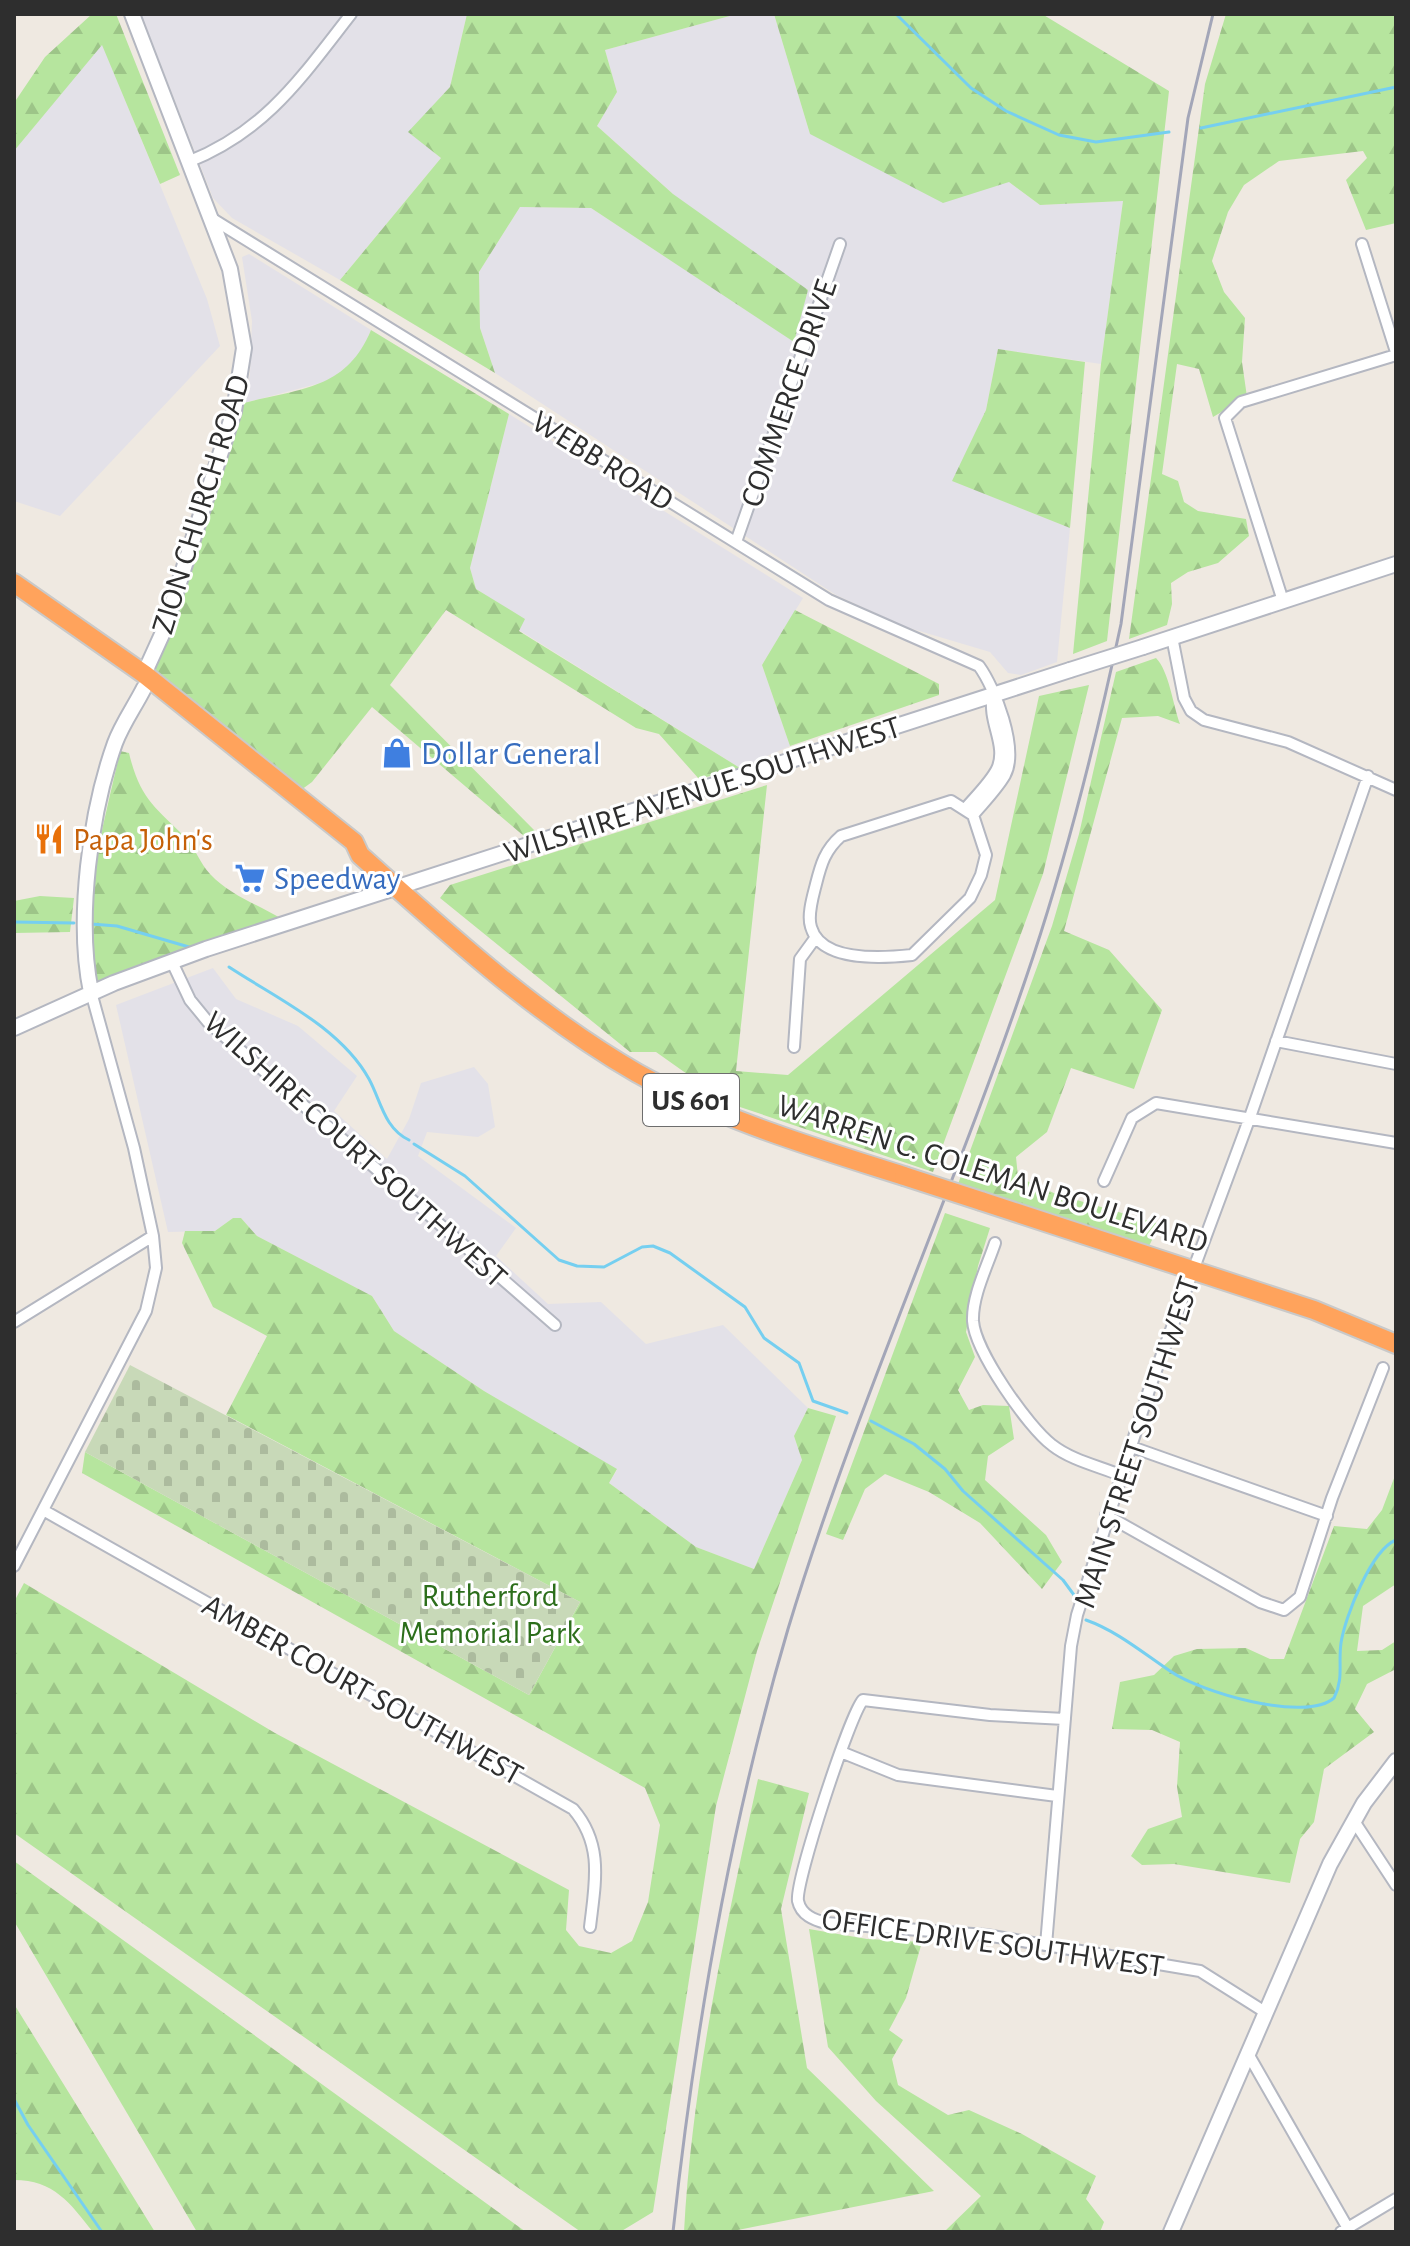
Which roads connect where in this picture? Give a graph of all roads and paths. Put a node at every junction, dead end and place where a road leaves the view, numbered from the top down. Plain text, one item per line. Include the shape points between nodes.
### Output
1 (132, 14) edge
2 (351, 14) edge
3 (188, 162) junction
4 (209, 216) junction
5 (840, 244) dead end
6 (1362, 244) dead end
7 (1396, 354) edge
8 (736, 542) junction
9 (1396, 564) edge
10 (14, 583) edge
11 (1283, 601) junction
12 (1172, 637) junction
13 (144, 681) junction
14 (993, 695) junction
15 (1368, 776) junction
16 (1396, 790) edge
17 (969, 812) junction
18 (396, 887) junction
19 (816, 937) junction
20 (172, 962) junction
21 (91, 992) junction
22 (14, 1028) edge
23 (1276, 1041) junction
24 (794, 1047) dead end
25 (1396, 1064) edge
26 (1250, 1117) junction
27 (1396, 1143) edge
28 (1104, 1181) dead end
29 (153, 1236) junction
30 (995, 1243) dead end
31 (1193, 1269) junction
32 (14, 1322) edge
33 (555, 1325) dead end
34 (1396, 1344) edge
35 (1383, 1368) dead end
36 (1129, 1446) junction
37 (1120, 1475) junction
38 (43, 1510) junction
39 (1106, 1515) junction
40 (1327, 1516) junction
41 (14, 1566) edge
42 (1065, 1719) junction
43 (841, 1752) junction
44 (1396, 1761) edge
45 (1057, 1796) junction
46 (1354, 1821) junction
47 (1396, 1885) edge
48 (590, 1927) dead end
49 (1046, 1945) junction
50 (1265, 2012) junction
51 (1247, 2052) junction
52 (1396, 2199) edge
53 (1346, 2231) edge
54 (1171, 2232) edge

1 - 3 street, ZION CHURCH ROAD
2 - 3 street via 260,123
3 - 4 street, ZION CHURCH ROAD
4 - 8 street, WEBB ROAD
4 - 13 street, ZION CHURCH ROAD via 239,303 242,374 186,565
5 - 8 street, COMMERCE DRIVE
6 - 7 street
7 - 11 street via 1241,402 1225,418
8 - 14 street, WEBB ROAD via 829,600 972,661 985,674
9 - 11 street, WILSHIRE AVENUE SOUTHWEST
10 - 13 highway, WARREN C. COLEMAN BOULEVARD / US 601
11 - 12 street, WILSHIRE AVENUE SOUTHWEST
12 - 14 street, WILSHIRE AVENUE SOUTHWEST, bridge
12 - 15 street via 1191,711 1204,720 1288,742
13 - 18 highway, WARREN C. COLEMAN BOULEVARD / US 601
13 - 21 street, ZION CHURCH ROAD via 116,741 89,867 82,932
14 - 17 street, WEBB ROAD via 1010,761 1005,774
14 - 18 street, WILSHIRE AVENUE SOUTHWEST
15 - 16 street
15 - 23 street, MAIN STREET SOUTHWEST
17 - 19 street via 951,801 841,836 829,847 813,898 810,926
17 - 19 street via 986,855 981,875 970,898 912,955 852,955 831,949
18 - 20 street, WILSHIRE AVENUE SOUTHWEST
18 - 31 highway, WARREN C. COLEMAN BOULEVARD / US 601, bridge via 564,1025 700,1105 759,1129
19 - 24 street via 800,959
20 - 21 street, WILSHIRE AVENUE SOUTHWEST
20 - 33 street, WILSHIRE COURT SOUTHWEST via 190,1000 208,1022
21 - 22 street, WILSHIRE AVENUE SOUTHWEST
21 - 29 street
23 - 25 street
23 - 26 street, MAIN STREET SOUTHWEST
26 - 27 street
26 - 28 street via 1173,1103 1145,1107 1132,1118
26 - 31 street, MAIN STREET SOUTHWEST
29 - 32 street
29 - 38 street via 156,1268 146,1311
30 - 37 street via 973,1317 985,1351 1044,1439
31 - 34 highway, WARREN C. COLEMAN BOULEVARD / US 601
31 - 36 street, MAIN STREET SOUTHWEST
35 - 40 street
36 - 37 street, MAIN STREET SOUTHWEST
36 - 40 street
37 - 39 street, MAIN STREET SOUTHWEST
38 - 41 street
38 - 48 street, AMBER COURT SOUTHWEST via 573,1809 591,1835 596,1855
39 - 40 street via 1260,1602 1284,1610 1300,1597
39 - 42 street, MAIN STREET SOUTHWEST via 1077,1615
42 - 43 street, OFFICE DRIVE SOUTHWEST via 863,1700
42 - 45 street, MAIN STREET SOUTHWEST
43 - 45 street via 898,1775
43 - 49 street, OFFICE DRIVE SOUTHWEST via 800,1884 798,1897 805,1914 845,1926 986,1935
44 - 46 street
45 - 49 street, MAIN STREET SOUTHWEST
46 - 47 street
46 - 50 street
49 - 50 street, OFFICE DRIVE SOUTHWEST via 1200,1971
50 - 51 street
51 - 53 street
51 - 54 street
52 - 53 street

